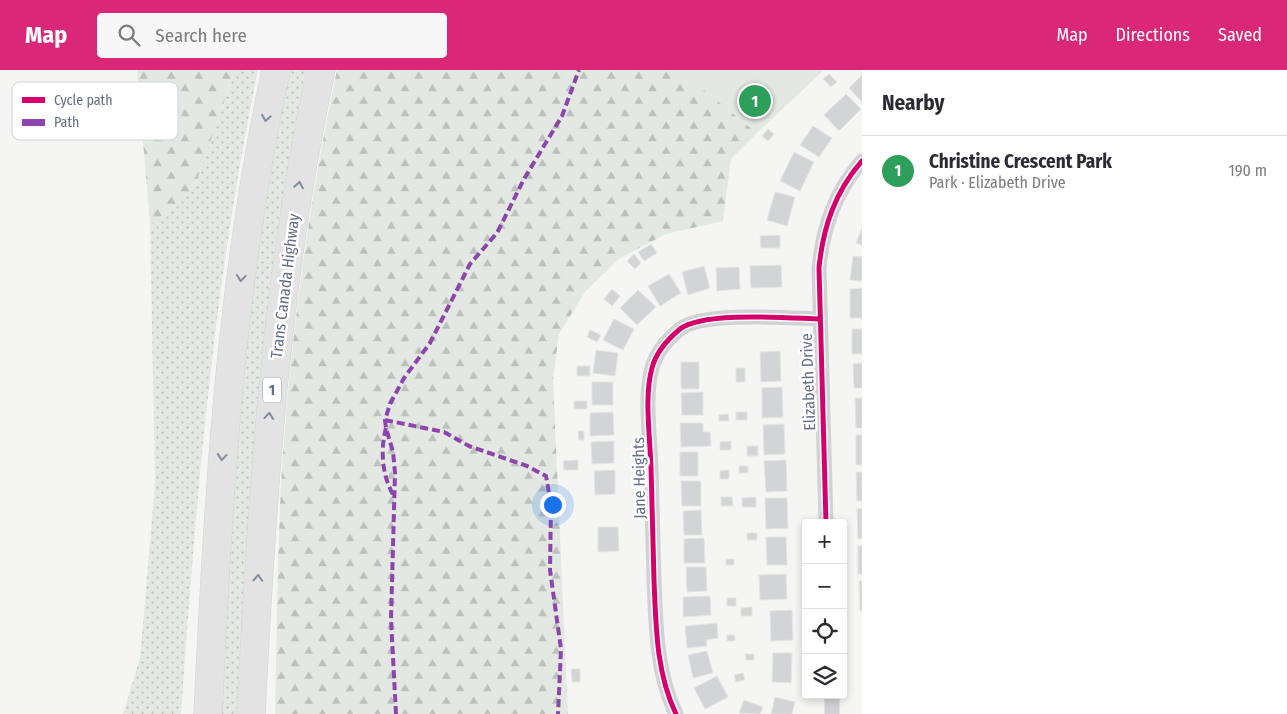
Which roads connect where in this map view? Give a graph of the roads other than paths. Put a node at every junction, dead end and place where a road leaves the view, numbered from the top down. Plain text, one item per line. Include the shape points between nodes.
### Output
1 (276, 70) edge
2 (321, 70) edge
3 (862, 161) edge
4 (819, 319) junction
5 (826, 519) edge
6 (217, 525) junction
7 (256, 617) junction
8 (832, 699) edge
9 (196, 714) edge
10 (208, 714) edge
11 (251, 714) edge
12 (264, 714) edge
13 (676, 714) edge
14 (832, 714) edge

1 -> 6 highway via 242,267
7 -> 2 highway, Trans Canada Highway / 1 via 266,451 279,324 295,204
3 - 4 street, Elizabeth Drive via 840,192 827,220 818,268
4 - 5 street, Elizabeth Drive
4 - 13 street, Jane Heights via 734,318 693,323 673,335 653,363 650,429 657,641 662,676
6 - 9 highway via 204,608
6 - 10 highway
7 - 11 highway, Trans Canada Highway / 1
7 - 12 highway via 265,648
8 - 14 street

